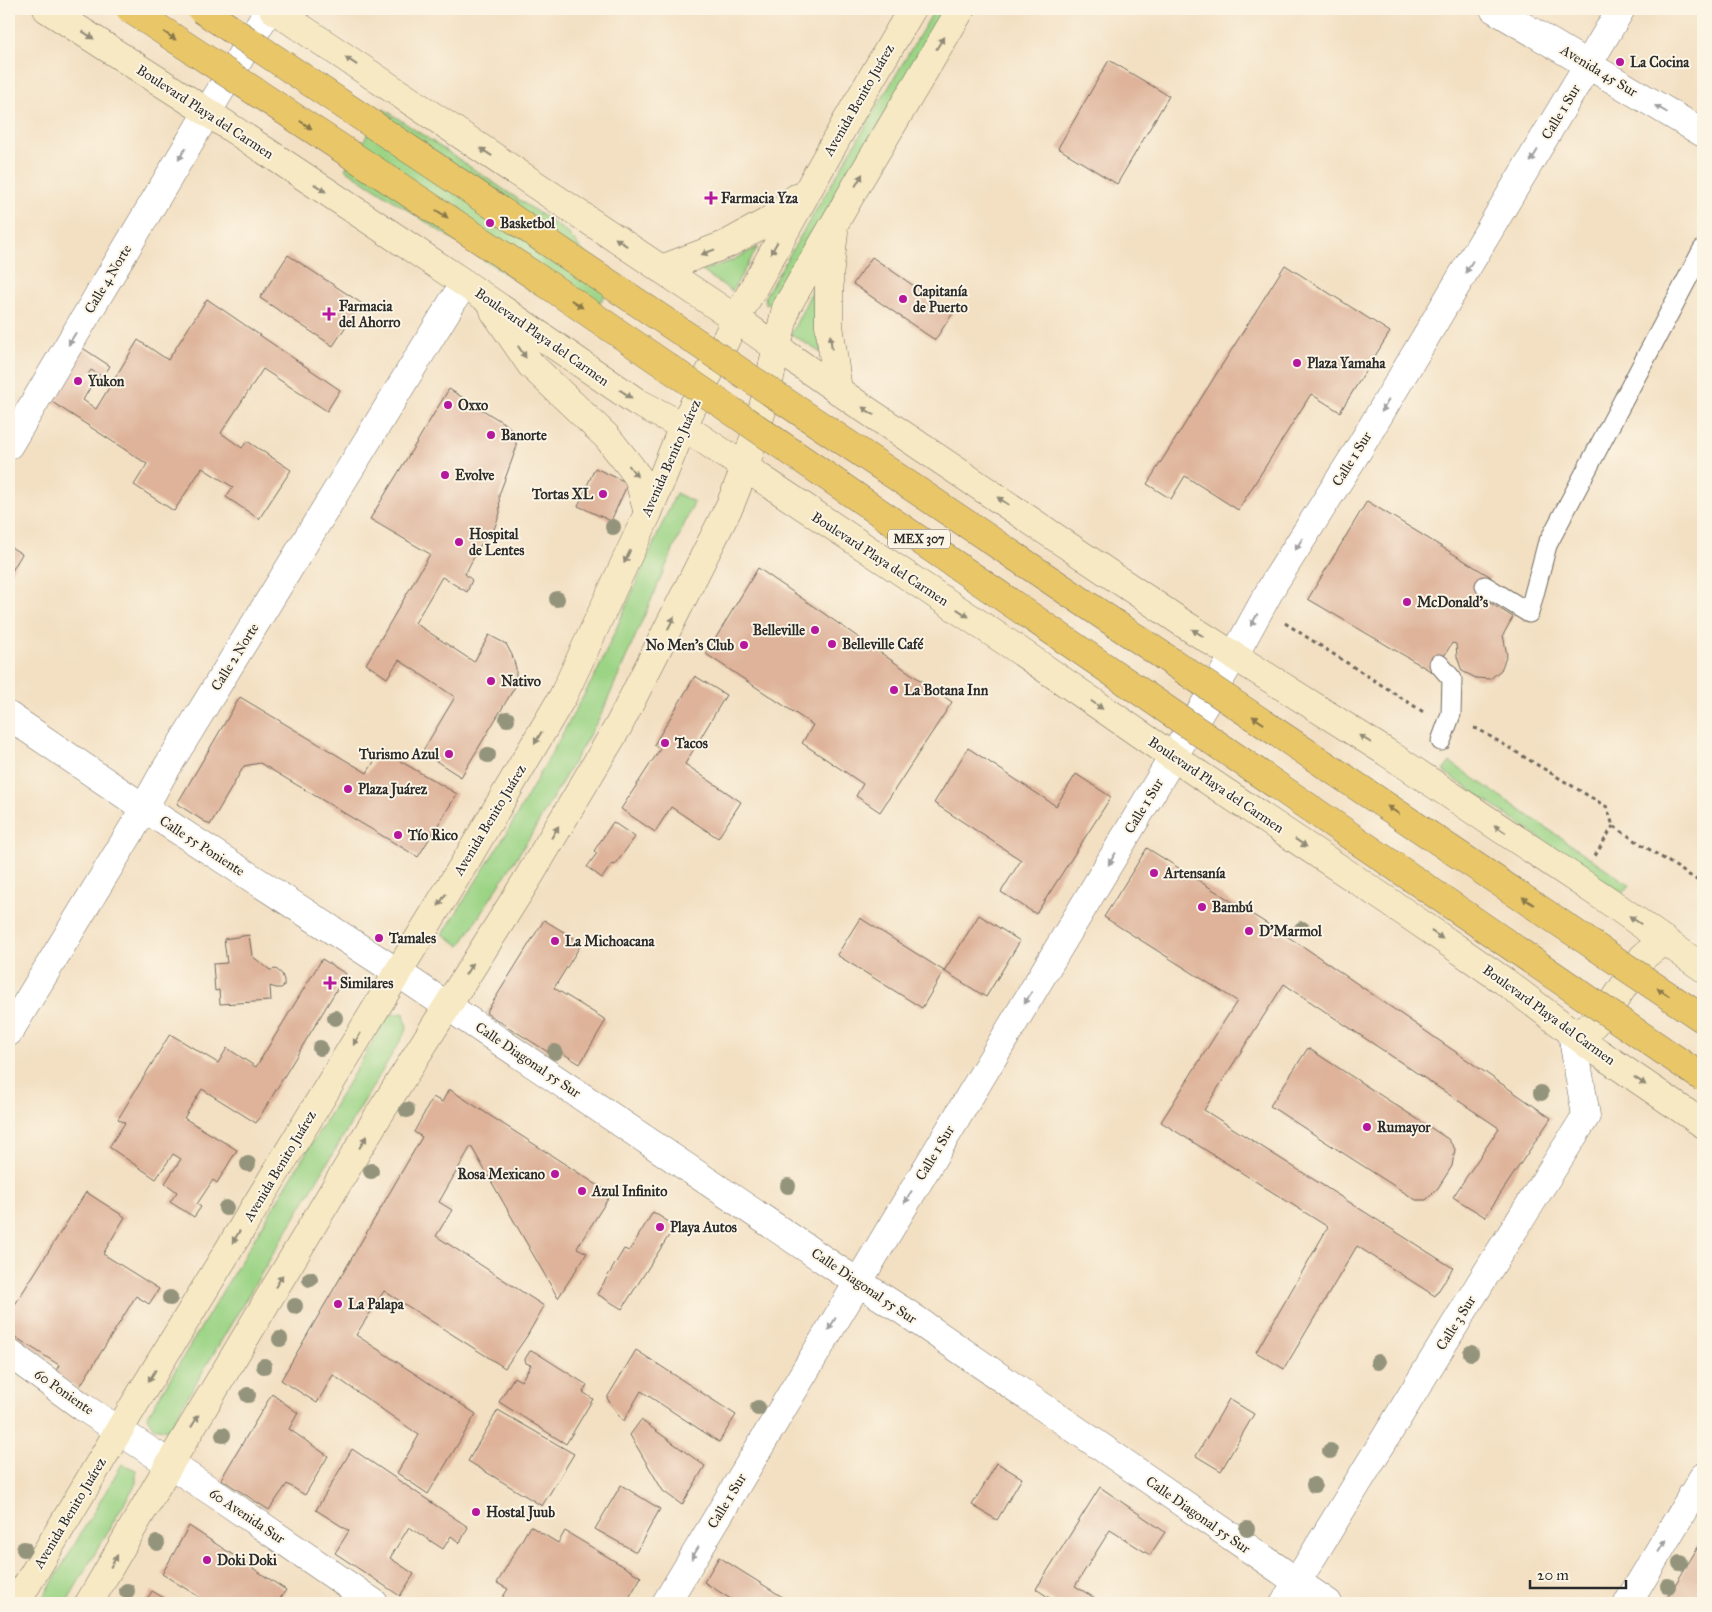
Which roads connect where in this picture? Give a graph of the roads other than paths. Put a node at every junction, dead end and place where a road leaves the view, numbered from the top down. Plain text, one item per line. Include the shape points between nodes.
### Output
1 (47, 9) edge
2 (130, 9) edge
3 (201, 9) edge
4 (269, 9) edge
5 (273, 9) edge
6 (912, 9) edge
7 (961, 9) edge
8 (1494, 9) edge
9 (1621, 9) edge
10 (1588, 66) junction
11 (207, 112) junction
12 (1703, 133) edge
13 (808, 189) junction
14 (835, 223) junction
15 (1703, 250) edge
16 (662, 269) junction
17 (475, 290) junction
18 (736, 319) junction
19 (776, 347) junction
20 (838, 390) junction
21 (683, 426) junction
22 (9, 445) edge
23 (745, 468) junction
24 (648, 512) junction
25 (1485, 586) dead end
26 (1234, 656) junction
27 (1439, 664) dead end
28 (9, 716) edge
29 (1441, 740) dead end
30 (1174, 757) junction
31 (144, 808) junction
32 (1664, 940) junction
33 (1703, 968) edge
34 (397, 972) junction
35 (447, 1006) junction
36 (1703, 1019) edge
37 (9, 1032) edge
38 (1572, 1033) junction
39 (1703, 1078) edge
40 (1703, 1124) edge
41 (857, 1282) junction
42 (9, 1353) edge
43 (119, 1431) junction
44 (169, 1465) junction
45 (1703, 1477) edge
46 (1291, 1593) edge
47 (16, 1603) edge
48 (89, 1603) edge
49 (374, 1603) edge
50 (666, 1603) edge
51 (1328, 1603) edge
52 (1628, 1603) edge

1 -> 11 main road, Boulevard Playa del Carmen
2 -> 39 highway, MEX 307, bridge via 541,280
36 -> 3 highway, MEX 307, bridge
4 - 11 street
16 -> 5 main road
6 - 13 main road, Avenida Benito Juárez
14 -> 7 main road
8 - 10 street, Avenida 45 Sur
9 - 10 street, Calle 1 Sur
12 -> 10 street, Avenida 45 Sur
10 -> 26 street, Calle 1 Sur via 1357,452 1274,583
11 -> 17 main road, Boulevard Playa del Carmen
11 -> 22 street, Calle 4 Norte
13 -> 16 main road via 769,221 727,244
13 -> 18 main road, Avenida Benito Juárez
14 - 19 main road via 786,308
20 -> 14 main road via 829,326 829,278
15 - 25 lane via 1547,545 1529,613
16 - 18 main road
17 -> 21 main road, Boulevard Playa del Carmen via 637,402
17 -> 24 main road via 531,365 607,437 630,466 638,477
17 - 31 street, Calle 2 Norte
18 - 19 main road
18 - 21 main road, Avenida Benito Juárez
19 - 20 main road
19 - 23 main road
26 -> 20 main road
21 - 23 main road, Boulevard Playa del Carmen
21 - 24 main road, Avenida Benito Juárez
23 -> 30 main road, Boulevard Playa del Carmen
35 -> 23 main road via 619,725 730,505
24 -> 34 main road, Avenida Benito Juárez via 563,696
26 - 30 street, Calle 1 Sur
32 -> 26 main road via 1386,752
27 - 29 lane via 1452,679 1451,714
28 - 31 street, Calle 55 Poniente
30 -> 38 main road, Boulevard Playa del Carmen via 1504,981
30 -> 41 street, Calle 1 Sur
31 - 34 street, Calle 55 Poniente
31 - 37 street, Calle 2 Norte
32 - 33 main road
32 - 38 main road via 1644,957 1612,1004 1592,1026
34 - 35 street, Calle Diagonal 55 Sur
34 -> 43 main road, Avenida Benito Juárez
35 - 41 street, Calle Diagonal 55 Sur
44 -> 35 main road
38 -> 40 main road, Boulevard Playa del Carmen
38 - 46 street, Calle 3 Sur via 1586,1116
41 - 46 street, Calle Diagonal 55 Sur via 905,1312
41 -> 50 street, Calle 1 Sur
42 - 43 street, 60 Poniente
43 - 44 street, 60 Avenida Sur
43 - 47 main road, Avenida Benito Juárez
48 -> 44 main road
44 - 49 street, 60 Avenida Sur
52 -> 45 street
46 - 51 street, Calle Diagonal 55 Sur

